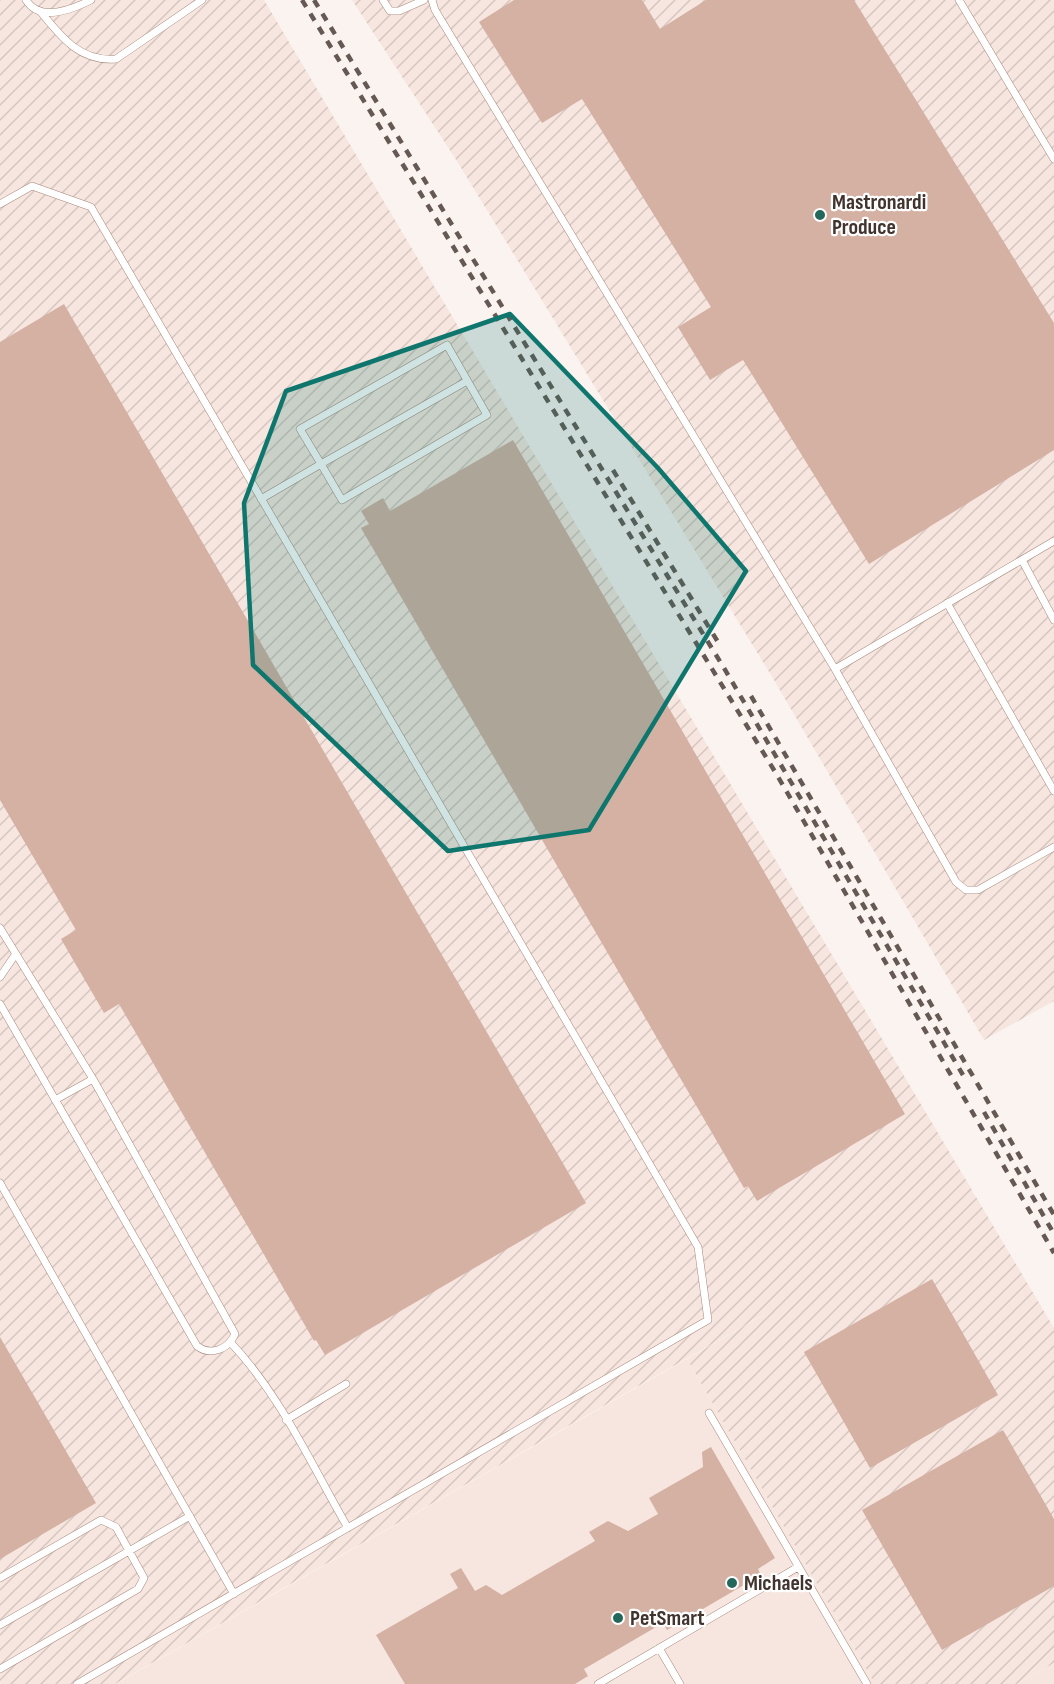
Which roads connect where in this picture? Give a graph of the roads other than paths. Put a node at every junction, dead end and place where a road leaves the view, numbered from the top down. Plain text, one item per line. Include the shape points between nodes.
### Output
1 (26, 0) edge
2 (91, 0) edge
3 (202, 0) edge
4 (382, 0) edge
5 (424, 0) edge
6 (432, 0) edge
7 (958, 0) edge
8 (40, 11) junction
9 (1054, 159) edge
10 (0, 204) edge
11 (467, 381) junction
12 (321, 464) junction
13 (261, 499) junction
14 (1054, 541) edge
15 (1022, 560) junction
16 (947, 603) junction
17 (1054, 620) edge
18 (835, 669) junction
19 (1054, 791) edge
20 (1054, 847) edge
21 (0, 928) edge
22 (15, 955) junction
23 (0, 977) edge
24 (0, 1004) edge
25 (93, 1078) junction
26 (55, 1100) junction
27 (0, 1183) edge
28 (230, 1342) junction
29 (346, 1384) dead end
30 (709, 1413) dead end
31 (286, 1420) junction
32 (190, 1516) junction
33 (348, 1528) junction
34 (129, 1551) junction
35 (798, 1566) junction
36 (0, 1578) edge
37 (234, 1594) junction
38 (0, 1625) edge
39 (659, 1648) junction
40 (0, 1669) edge
41 (77, 1684) edge
42 (598, 1684) edge
43 (680, 1684) edge
44 (867, 1684) edge

1 - 8 lane
2 - 8 lane via 67,12
3 - 8 lane via 116,59 102,60 83,55 59,35
4 - 5 lane via 390,11
6 - 18 lane
7 - 9 lane
10 - 13 lane via 32,186 91,207
11 - 12 lane
11 - 12 lane via 487,415 342,500
11 - 12 lane via 447,345 300,429
12 - 13 lane
13 - 33 lane via 698,1247 708,1320
14 - 15 lane
15 - 16 lane
15 - 17 lane
16 - 18 lane
16 - 19 lane
18 - 20 lane via 956,882 966,890 978,890
21 - 22 lane
22 - 23 lane
22 - 25 lane
24 - 26 lane
25 - 26 lane
25 - 28 lane via 235,1334
26 - 28 lane via 197,1346 205,1351 218,1351
27 - 32 lane
28 - 31 lane
29 - 31 lane
30 - 35 lane
31 - 33 lane
32 - 34 lane
32 - 37 lane
33 - 37 lane
34 - 36 lane via 116,1527 101,1520
34 - 38 lane
34 - 40 lane via 144,1578 138,1589
35 - 39 lane
35 - 44 lane
37 - 41 lane
39 - 42 lane
39 - 43 lane

